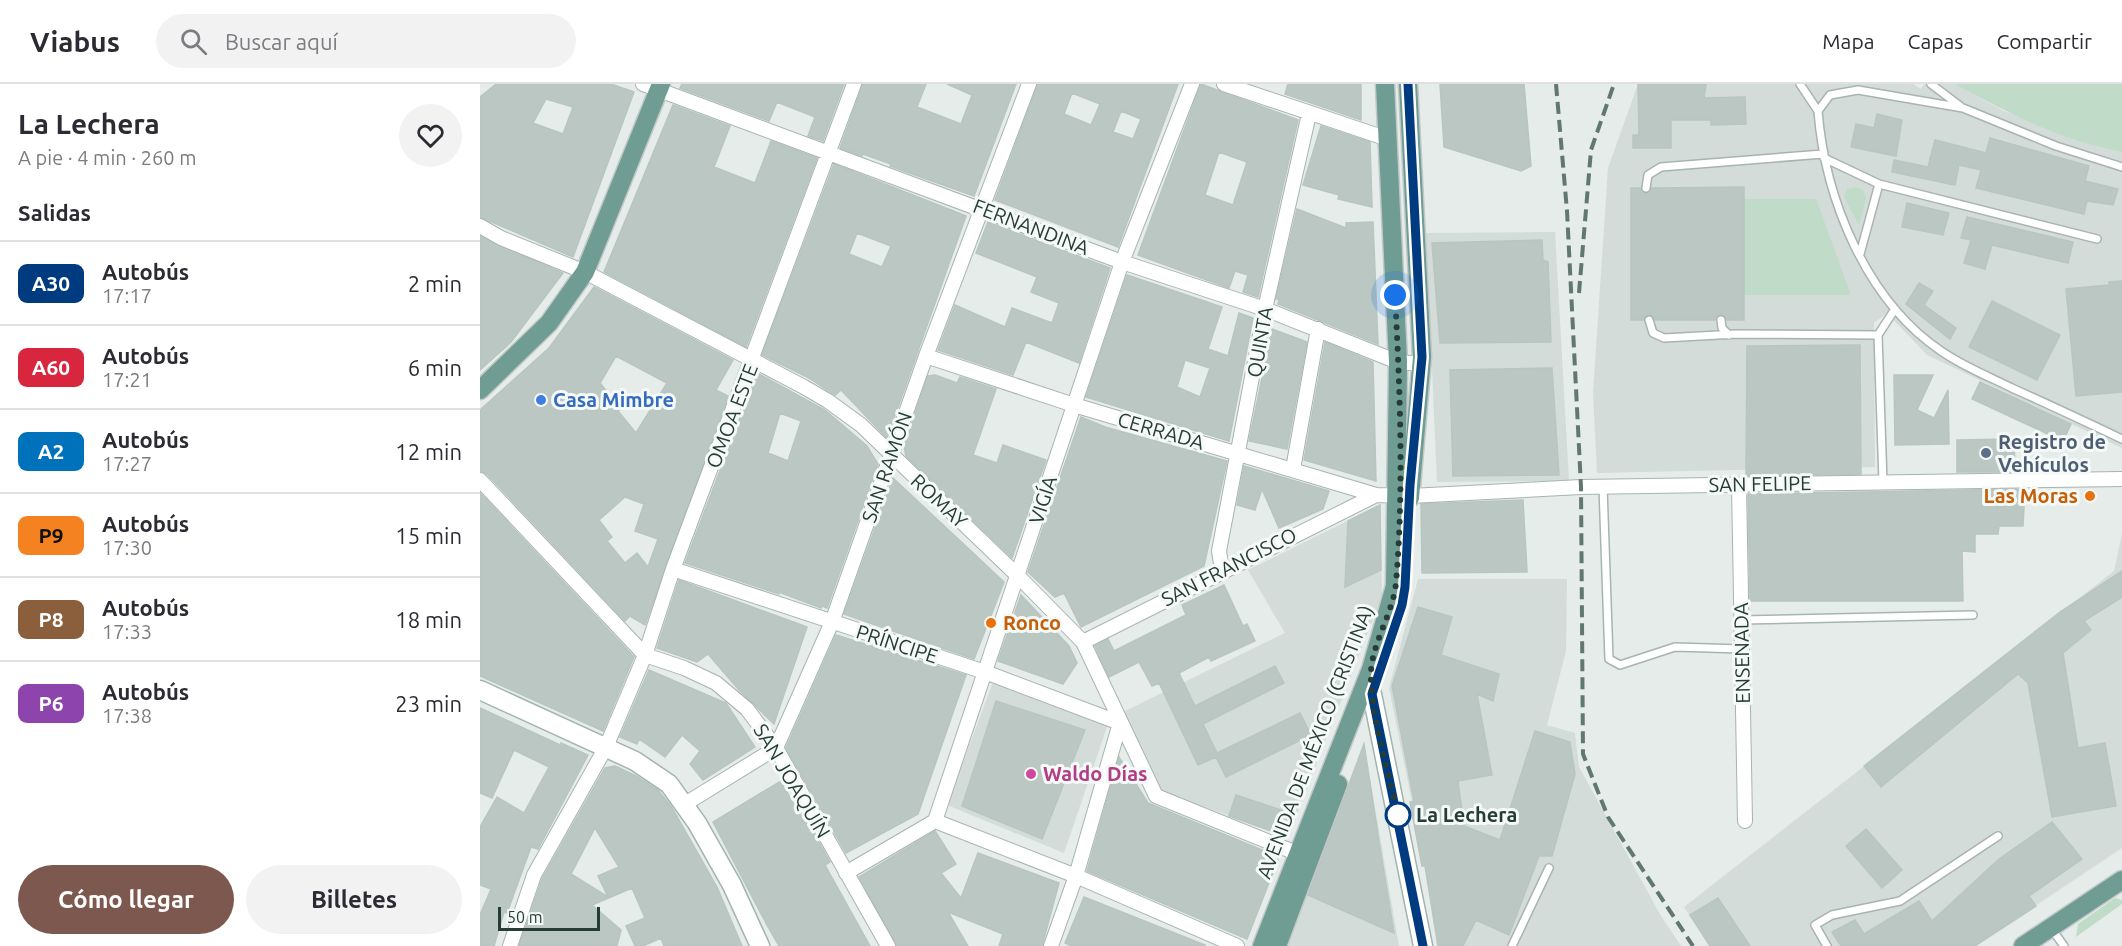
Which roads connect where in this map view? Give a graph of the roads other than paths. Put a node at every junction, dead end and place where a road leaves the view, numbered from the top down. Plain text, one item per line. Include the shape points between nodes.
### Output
1 (854, 84) edge
2 (1029, 84) edge
3 (1192, 84) edge
4 (1224, 84) edge
5 (1385, 84) edge
6 (1408, 84) edge
7 (1800, 84) edge
8 (1931, 84) edge
9 (654, 86) edge
10 (1963, 108) junction
11 (1818, 111) junction
12 (1309, 114) junction
13 (1388, 139) junction
14 (829, 151) junction
15 (1823, 156) junction
16 (2122, 167) edge
17 (1878, 184) junction
18 (1646, 188) dead end
19 (982, 208) junction
20 (480, 226) edge
21 (2097, 239) dead end
22 (1860, 254) junction
23 (1122, 262) junction
24 (585, 272) junction
25 (1265, 309) junction
26 (1895, 309) junction
27 (1649, 320) dead end
28 (1721, 320) dead end
29 (1318, 329) junction
30 (1729, 335) junction
31 (1878, 335) junction
32 (926, 356) junction
33 (753, 361) junction
34 (1398, 362) junction
35 (1422, 364) junction
36 (480, 390) edge
37 (1074, 405) junction
38 (2122, 439) edge
39 (1239, 454) junction
40 (891, 457) junction
41 (1293, 469) junction
42 (2122, 479) edge
43 (480, 480) edge
44 (1883, 483) junction
45 (1738, 485) junction
46 (1603, 487) junction
47 (1376, 495) junction
48 (1404, 496) junction
49 (673, 569) junction
50 (1222, 570) junction
51 (1018, 576) junction
52 (1972, 615) dead end
53 (1741, 620) junction
54 (832, 622) junction
55 (1083, 642) junction
56 (1742, 649) junction
57 (645, 655) junction
58 (1371, 669) junction
59 (985, 672) junction
60 (480, 690) edge
61 (1372, 694) junction
62 (1120, 723) junction
63 (606, 747) junction
64 (776, 748) junction
65 (685, 804) junction
66 (935, 821) junction
67 (1746, 821) dead end
68 (1998, 836) dead end
69 (1304, 857) junction
70 (1549, 868) dead end
71 (846, 873) junction
72 (1076, 876) junction
73 (2122, 880) edge
74 (2051, 928) junction
75 (510, 946) edge
76 (760, 946) edge
77 (888, 946) edge
78 (1051, 946) edge
79 (1237, 946) edge
80 (1262, 946) edge
81 (1277, 946) edge
82 (1423, 946) edge
83 (1512, 946) edge
84 (1827, 946) edge
85 (2023, 946) edge
86 (2064, 946) edge

1 - 14 street, OMOA ESTE
2 - 19 street, SAN RAMÓN
3 - 23 street, VIGÍA
4 - 12 street
5 - 13 main road, AVENIDA DE MÉXICO (CRISTINA)
6 - 35 main road, AVENIDA DE MÉXICO (CRISTINA)
7 - 11 lane
8 - 10 lane
9 - 14 street, FERNANDINA
9 - 24 main road
10 - 11 lane via 1858,90 1830,96
10 - 16 lane via 2056,146
11 - 15 lane
12 - 13 street
12 - 25 street, QUINTA
13 - 34 main road, AVENIDA DE MÉXICO (CRISTINA)
14 - 19 street, FERNANDINA
14 - 33 street, OMOA ESTE
15 - 17 lane
15 - 18 lane via 1660,167 1648,175
15 - 22 lane
17 - 21 lane
17 - 22 lane
19 - 23 street, FERNANDINA
19 - 32 street, SAN RAMÓN
20 - 24 street, ROMAY
22 - 26 lane
23 - 25 street, FERNANDINA
23 - 37 street, VIGÍA
24 - 33 street, ROMAY
24 - 36 main road via 549,322
25 - 29 street, FERNANDINA
25 - 39 street, QUINTA
26 - 31 lane
26 - 38 lane via 1920,334 1968,367
27 - 30 lane via 1653,333 1664,338
28 - 30 lane
29 - 34 street, FERNANDINA
29 - 41 street
30 - 31 lane
31 - 44 lane
32 - 37 street, CERRADA
32 - 40 street, SAN RAMÓN
33 - 40 street, ROMAY via 837,406
33 - 49 street, OMOA ESTE
34 - 35 street, FERNANDINA
34 - 48 main road, AVENIDA DE MÉXICO (CRISTINA)
35 - 48 main road, AVENIDA DE MÉXICO (CRISTINA)
37 - 39 street, CERRADA
37 - 51 street, VIGÍA
39 - 41 street, CERRADA
39 - 50 street, QUINTA via 1219,551
40 - 51 street, ROMAY
40 - 54 street, SAN RAMÓN
41 - 47 street, CERRADA
42 - 44 street, SAN FELIPE
43 - 57 street, SAN JOAQUÍN
44 - 45 street, SAN FELIPE
45 - 46 street, SAN FELIPE
45 - 53 street, ENSENADA
46 - 48 street, SAN FELIPE
46 - 56 lane via 1609,658 1620,665 1675,647
47 - 48 street, CERRADA
47 - 50 street, SAN FRANCISCO
48 - 58 main road, AVENIDA DE MÉXICO (CRISTINA) via 1395,586
48 - 61 main road, AVENIDA DE MÉXICO (CRISTINA) via 1402,605
49 - 54 street, PRÍNCIPE
49 - 57 street, OMOA ESTE
50 - 55 street, SAN FRANCISCO
51 - 55 street, ROMAY
51 - 59 street, VIGÍA
52 - 53 lane
53 - 56 street, ENSENADA
54 - 59 street, PRÍNCIPE
54 - 64 street, SAN RAMÓN
55 - 62 street, ROMAY
56 - 67 street, ENSENADA
57 - 63 street, OMOA ESTE
57 - 64 street, SAN JOAQUÍN via 716,684 747,709
58 - 61 main road
58 - 69 main road, AVENIDA DE MÉXICO (CRISTINA)
59 - 62 street, PRÍNCIPE
59 - 66 street, VIGÍA
60 - 63 main road
61 - 69 main road, AVENIDA DE MÉXICO (CRISTINA)
61 - 82 main road
62 - 69 street, ROMAY via 1156,796
62 - 72 street
63 - 65 main road via 654,772
63 - 75 street, OMOA ESTE via 534,875
64 - 65 street
64 - 71 street, SAN JOAQUÍN
65 - 76 main road via 732,885
66 - 71 street
66 - 72 street
68 - 84 lane via 1900,901 1832,915 1815,925
69 - 80 main road, AVENIDA DE MÉXICO (CRISTINA)
69 - 81 main road, AVENIDA DE MÉXICO (CRISTINA)
70 - 83 lane
71 - 77 street, SAN JOAQUÍN
72 - 78 street
72 - 79 street
73 - 74 main road
74 - 85 main road
74 - 86 lane

